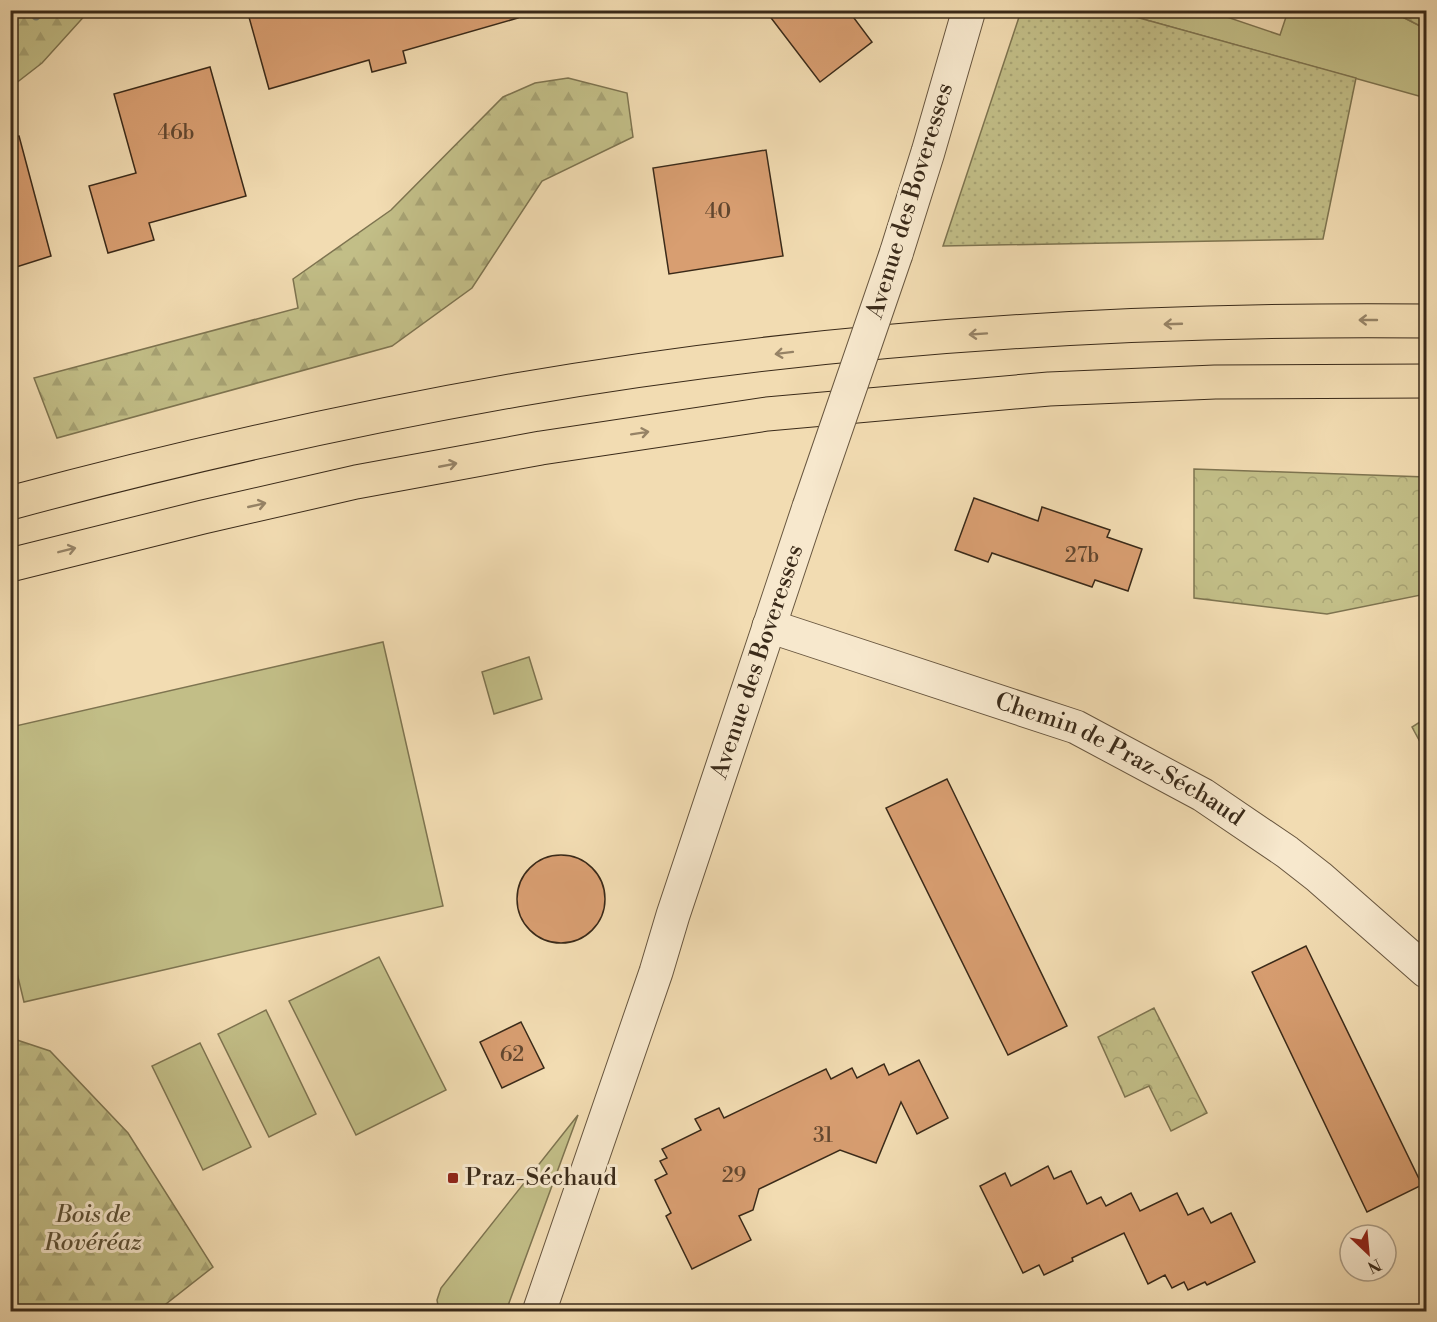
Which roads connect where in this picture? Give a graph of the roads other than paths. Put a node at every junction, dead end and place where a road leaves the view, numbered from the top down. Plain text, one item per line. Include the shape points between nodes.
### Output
1 (969, 10) edge
2 (1426, 321) edge
3 (1426, 381) edge
4 (10, 503) edge
5 (10, 565) edge
6 (770, 626) junction
7 (1426, 971) edge
8 (539, 1311) edge

1 - 6 street, Avenue des Boveresses, bridge via 896,254
2 -> 4 highway via 1232,322 1047,329 929,338 658,369 517,390 316,429
5 -> 3 highway via 356,482 541,448 767,414 1049,389 1215,382
6 - 7 street, Chemin de Praz-Séchaud via 1076,727 1096,737 1203,795 1287,852
6 - 8 street, Avenue des Boveresses

